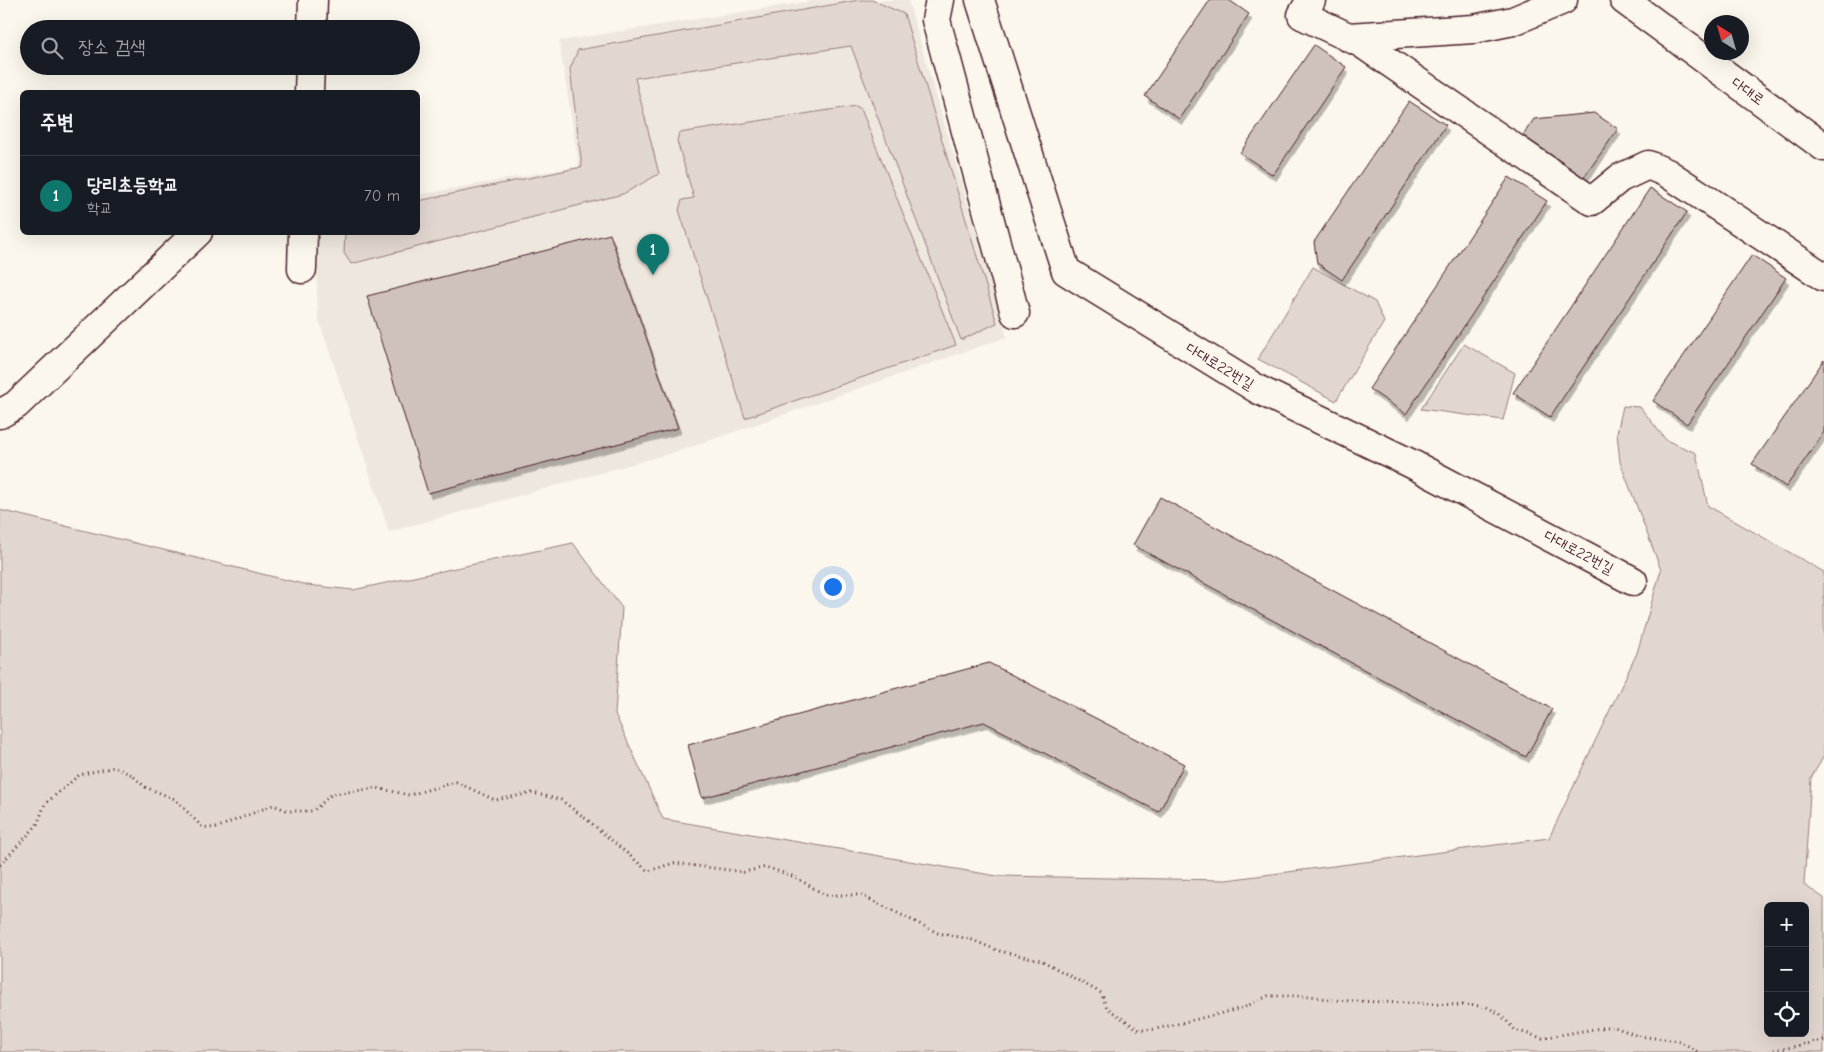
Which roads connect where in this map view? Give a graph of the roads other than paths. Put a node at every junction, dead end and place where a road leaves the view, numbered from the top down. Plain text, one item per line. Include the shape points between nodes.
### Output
1 (313, 0) edge
2 (940, 0) edge
3 (980, 0) edge
4 (1311, 0) edge
5 (1564, 0) edge
6 (1624, 0) edge
7 (312, 20) edge
8 (1348, 36) junction
9 (310, 75) edge
10 (309, 90) edge
11 (1824, 147) edge
12 (195, 235) edge
13 (303, 235) edge
14 (302, 269) dead end
15 (1824, 278) edge
16 (1015, 313) dead end
17 (0, 414) edge
18 (1633, 581) dead end

1 - 7 street
2 - 16 street via 936,20
3 - 18 street, 다대로22번길 via 1066,271 1260,390 1412,464
4 - 8 street via 1302,15
5 - 8 street via 1513,20 1474,29
6 - 11 street, 다대로
8 - 15 street via 1592,201 1620,178 1648,165 1667,173
9 - 10 street
12 - 17 street via 16,405
13 - 14 street

